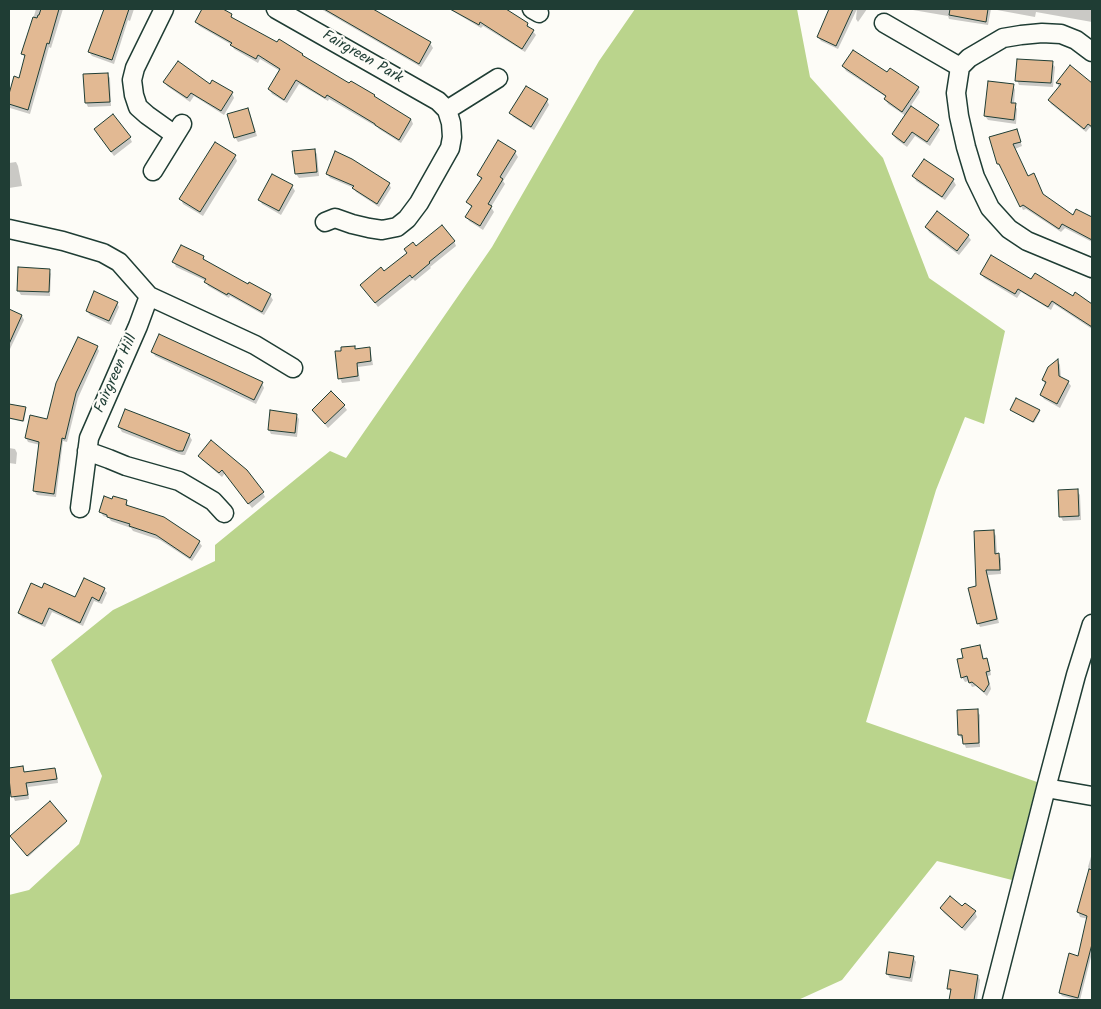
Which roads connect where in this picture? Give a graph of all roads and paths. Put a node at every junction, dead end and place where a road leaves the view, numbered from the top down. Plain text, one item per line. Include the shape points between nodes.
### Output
1 (164, 9) edge
2 (276, 9) edge
3 (884, 23) dead end
4 (1092, 52) edge
5 (960, 66) junction
6 (498, 78) dead end
7 (447, 110) junction
8 (153, 171) dead end
9 (325, 222) dead end
10 (9, 229) edge
11 (1092, 268) edge
12 (149, 296) junction
13 (293, 368) dead end
14 (87, 451) junction
15 (80, 508) dead end
16 (224, 513) dead end
17 (1092, 624) edge
18 (1046, 788) junction
19 (1092, 796) edge
20 (992, 1000) edge

1 - 8 street via 132,80 138,106 147,115 178,130
2 - 7 street, Fairgreen Park via 438,101
3 - 5 street
4 - 5 street via 1061,34 1021,35 1003,38
5 - 11 street via 956,93 963,131 975,177 990,208 1009,229 1027,241
6 - 7 street
7 - 9 street via 451,123 450,148 407,219 396,227 382,230 335,218
10 - 12 street via 103,253 119,262
12 - 13 street via 255,345
12 - 14 street, Fairgreen Hill via 89,438
14 - 15 street, Fairgreen Hill
14 - 16 street via 179,481 213,501
17 - 18 street
18 - 19 street
18 - 20 street

